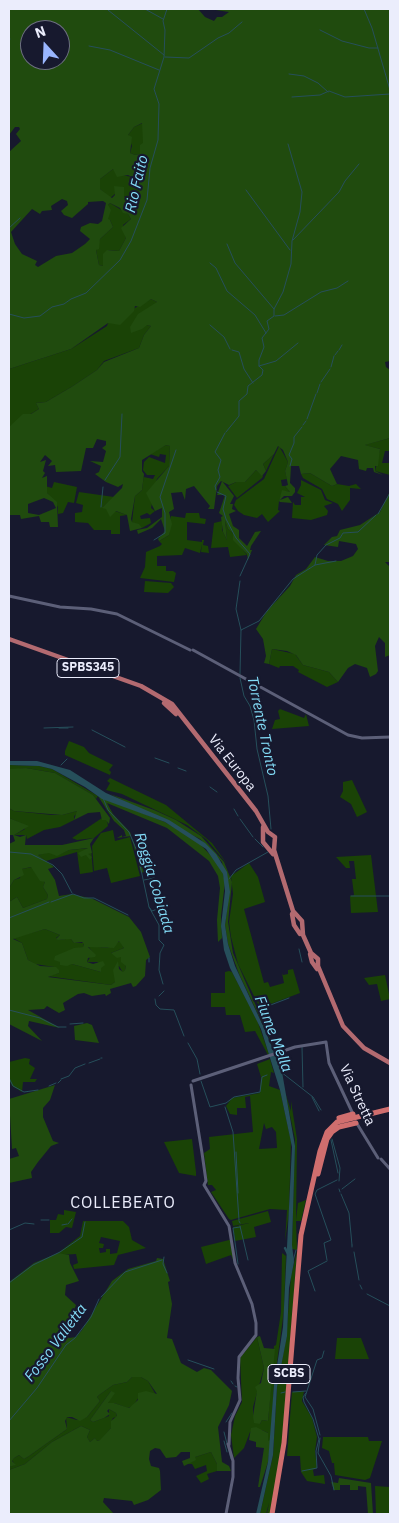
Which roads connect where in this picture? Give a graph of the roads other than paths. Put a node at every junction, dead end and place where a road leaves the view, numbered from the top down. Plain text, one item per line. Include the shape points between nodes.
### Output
1 (9, 596) edge
2 (9, 640) edge
3 (171, 707) junction
4 (390, 737) edge
5 (270, 833) junction
6 (264, 835) junction
7 (274, 844) junction
8 (267, 846) junction
9 (296, 920) junction
10 (302, 925) junction
11 (296, 927) junction
12 (315, 961) junction
13 (390, 1063) edge
14 (390, 1110) edge
15 (355, 1118) junction
16 (390, 1170) edge
17 (302, 1232) junction
18 (226, 1514) edge
19 (273, 1514) edge

1 - 4 street via 129,618 348,735 358,738
2 - 3 main road, Via Europa / SPBS345 via 141,686
3 - 5 main road, Via Europa / SPBS345 via 256,811
3 - 6 main road, Via Europa / SPBS345 via 253,810
5 - 6 main road
5 - 7 main road, Via Europa / SPBS345 via 275,837
6 - 8 main road, Via Europa / SPBS345 via 263,841
7 - 8 main road
7 - 9 main road, Via Europa / SPBS345
8 - 9 main road, Via Europa / SPBS345 via 277,864
9 - 10 main road, Via Europa / SPBS345 via 301,920
9 - 11 main road, Via Europa / SPBS345
10 - 11 main road
10 - 12 main road, Via Europa / SPBS345 via 300,928
11 - 12 main road, Via Europa / SPBS345
12 - 13 main road, Via Europa / SPBS345 via 334,1008 351,1036
14 - 15 highway, SCBS
15 - 16 street, Via Stretta via 375,1154
15 - 17 highway, SCBS via 332,1132 327,1139
15 - 17 highway, SCBS via 337,1122 327,1132
15 - 18 street, Via Stretta via 330,1063 326,1042 294,1047 193,1083 206,1179 203,1184 230,1224 237,1265 252,1304 257,1333 237,1356 240,1397 229,1428 228,1445 233,1462
17 - 19 highway, SCBS via 284,1443

